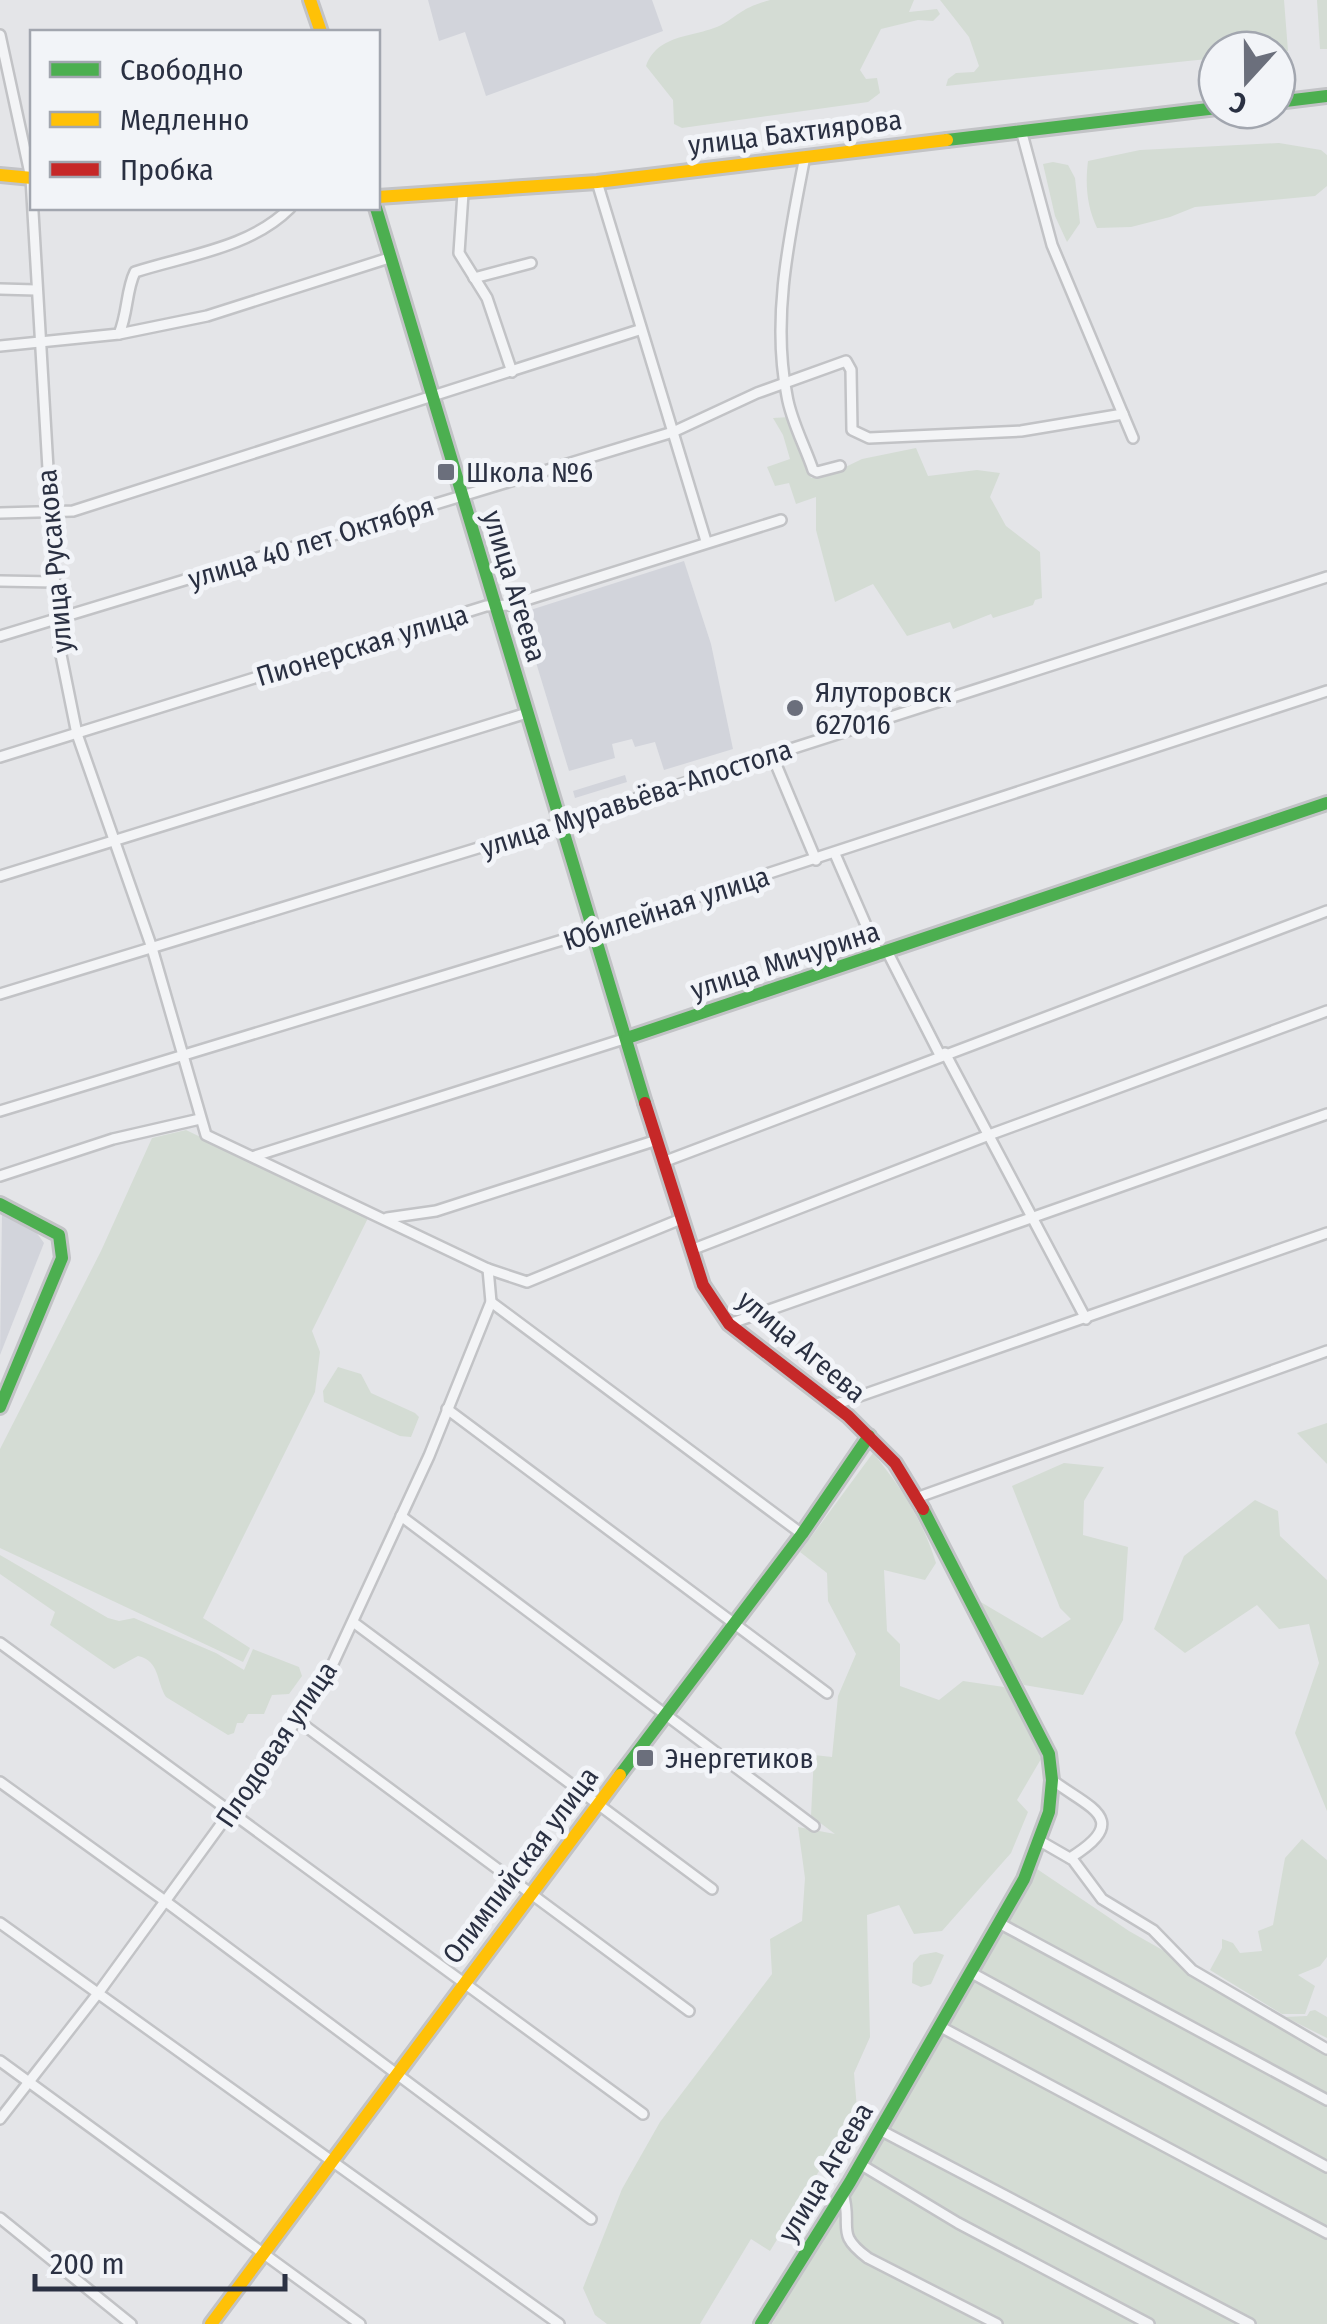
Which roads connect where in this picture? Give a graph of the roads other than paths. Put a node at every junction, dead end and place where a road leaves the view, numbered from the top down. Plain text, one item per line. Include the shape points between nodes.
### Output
1 (310, 0) edge
2 (320, 30) edge
3 (0, 35) edge
4 (1327, 96) edge
5 (1297, 100) edge
6 (1197, 110) edge
7 (1021, 130) junction
8 (805, 156) junction
9 (30, 169) edge
10 (0, 175) edge
11 (30, 178) edge
12 (597, 182) junction
13 (463, 194) junction
14 (380, 196) edge
15 (33, 210) edge
16 (288, 210) edge
17 (377, 210) edge
18 (389, 258) junction
19 (531, 262) dead end
20 (474, 278) junction
21 (0, 288) edge
22 (36, 290) junction
23 (639, 330) junction
24 (120, 334) junction
25 (39, 342) junction
26 (0, 346) edge
27 (512, 372) junction
28 (786, 382) junction
29 (431, 398) junction
30 (1123, 414) junction
31 (673, 432) junction
32 (1133, 438) dead end
33 (840, 466) dead end
34 (461, 497) junction
35 (48, 512) junction
36 (0, 513) edge
37 (781, 520) dead end
38 (706, 541) junction
39 (1327, 576) edge
40 (0, 581) edge
41 (54, 582) junction
42 (496, 607) junction
43 (55, 619) junction
44 (0, 636) edge
45 (1327, 691) edge
46 (527, 713) junction
47 (77, 734) junction
48 (772, 754) junction
49 (0, 757) edge
50 (1327, 804) edge
51 (560, 823) junction
52 (115, 841) junction
53 (835, 854) junction
54 (816, 860) junction
55 (0, 876) edge
56 (1327, 911) edge
57 (592, 931) junction
58 (152, 948) junction
59 (883, 954) junction
60 (0, 994) edge
61 (1327, 1011) edge
62 (627, 1038) junction
63 (183, 1054) junction
64 (942, 1054) junction
65 (0, 1111) edge
66 (1327, 1114) edge
67 (200, 1119) junction
68 (989, 1135) junction
69 (657, 1140) junction
70 (255, 1156) junction
71 (663, 1162) junction
72 (0, 1176) edge
73 (0, 1204) edge
74 (1033, 1216) junction
75 (384, 1218) junction
76 (682, 1218) junction
77 (1327, 1233) edge
78 (691, 1250) junction
79 (488, 1269) junction
80 (491, 1302) junction
81 (1086, 1318) junction
82 (729, 1324) junction
83 (1327, 1351) edge
84 (834, 1404) junction
85 (0, 1407) edge
86 (448, 1409) junction
87 (869, 1436) junction
88 (916, 1498) junction
89 (402, 1516) junction
90 (802, 1534) junction
91 (354, 1622) junction
92 (732, 1624) junction
93 (0, 1643) edge
94 (827, 1692) dead end
95 (663, 1714) junction
96 (298, 1720) junction
97 (1052, 1780) junction
98 (0, 1782) edge
99 (598, 1804) junction
100 (232, 1810) junction
101 (814, 1826) dead end
102 (1040, 1841) junction
103 (1070, 1858) junction
104 (712, 1890) dead end
105 (532, 1892) junction
106 (166, 1901) junction
107 (0, 1923) edge
108 (998, 1923) junction
109 (970, 1972) junction
110 (462, 1983) junction
111 (99, 1992) junction
112 (689, 2011) dead end
113 (939, 2026) junction
114 (1327, 2049) edge
115 (0, 2061) edge
116 (396, 2073) junction
117 (30, 2082) junction
118 (1327, 2100) edge
119 (643, 2114) dead end
120 (0, 2119) edge
121 (880, 2130) junction
122 (332, 2160) junction
123 (860, 2164) junction
124 (1327, 2167) edge
125 (843, 2193) junction
126 (0, 2218) edge
127 (591, 2220) dead end
128 (1327, 2233) edge
129 (264, 2254) junction
130 (1248, 2323) edge
131 (131, 2324) edge
132 (211, 2324) edge
133 (360, 2324) edge
134 (559, 2324) edge
135 (761, 2324) edge
136 (996, 2324) edge
137 (1149, 2324) edge

1 - 2 street
3 - 9 street, улица Русакова
4 - 5 street
6 - 7 street, улица Бахтиярова
7 - 8 street, улица Бахтиярова
7 - 30 street via 1052,245
8 - 12 street, улица Бахтиярова
8 - 28 street via 780,323
10 - 11 street
12 - 13 street, улица Бахтиярова
12 - 23 street
13 - 14 street, улица Бахтиярова
13 - 20 street via 459,252
15 - 22 street, улица Русакова
16 - 24 street via 240,242 135,272
17 - 18 street, улица Агеева
18 - 24 street via 207,316
18 - 29 street, улица Агеева
19 - 20 street
20 - 27 street
21 - 22 street
22 - 25 street, улица Русакова
23 - 27 street
23 - 31 street
24 - 25 street
25 - 26 street
25 - 35 street, улица Русакова
27 - 29 street
28 - 30 street, улица 40 лет Октября via 846,360 852,430 869,438 1021,431
28 - 31 street, улица 40 лет Октября
28 - 33 street via 813,470
29 - 34 street, улица Агеева
29 - 35 street via 74,511
30 - 32 street
31 - 34 street, улица 40 лет Октября
31 - 38 street
34 - 42 street, улица Агеева
34 - 43 street, улица 40 лет Октября
35 - 36 street
35 - 41 street, улица Русакова
37 - 38 street, Пионерская улица
38 - 42 street, Пионерская улица
39 - 48 street, улица Муравьёва-Апостола
40 - 41 street
41 - 43 street, улица Русакова
42 - 46 street, улица Агеева
42 - 47 street, Пионерская улица
43 - 44 street, улица 40 лет Октября
43 - 47 street, улица Русакова
45 - 53 street, Юбилейная улица
46 - 51 street, улица Агеева
46 - 52 street
47 - 49 street, Пионерская улица
47 - 52 street, улица Русакова
48 - 51 street, улица Муравьёва-Апостола
48 - 54 street
50 - 59 street, улица Мичурина
51 - 57 street, улица Агеева
51 - 58 street, улица Муравьёва-Апостола
52 - 55 street
52 - 58 street, улица Русакова
53 - 54 street, Юбилейная улица
53 - 59 street
54 - 57 street, Юбилейная улица
56 - 64 street
57 - 62 street, улица Агеева
57 - 63 street, Юбилейная улица
58 - 60 street, улица Муравьёва-Апостола
58 - 63 street, улица Русакова
59 - 62 street, улица Мичурина
59 - 64 street
61 - 68 street
62 - 69 street, улица Агеева
62 - 70 street, улица Мичурина
63 - 65 street, Юбилейная улица
63 - 67 street, улица Русакова
64 - 68 street
64 - 71 street
66 - 74 street
67 - 70 street via 206,1135
67 - 72 street via 113,1138
68 - 74 street
68 - 78 street
69 - 71 street, улица Агеева
69 - 75 street via 436,1211
70 - 75 street
71 - 76 street, улица Агеева
73 - 85 street via 58,1236 62,1258
74 - 81 street
74 - 82 street
75 - 79 street
76 - 78 street, улица Агеева
76 - 79 street via 527,1282
77 - 81 street
78 - 82 street, улица Агеева via 703,1285
79 - 80 street, Плодовая улица
80 - 86 street, Плодовая улица
80 - 90 street
81 - 84 street
82 - 84 street, улица Агеева
83 - 88 street
84 - 87 street, улица Агеева
86 - 89 street, Плодовая улица
86 - 92 street
87 - 88 street, улица Агеева
87 - 90 street, Олимпийская улица
88 - 97 street, улица Агеева via 1038,1728
89 - 91 street, Плодовая улица
89 - 95 street
90 - 92 street, Олимпийская улица
91 - 96 street, Плодовая улица
91 - 99 street
92 - 94 street
92 - 95 street, Олимпийская улица
93 - 100 street
95 - 99 street, Олимпийская улица
95 - 101 street
96 - 100 street, Плодовая улица
96 - 105 street
97 - 102 street, улица Агеева
97 - 103 street via 1101,1817 1094,1842
98 - 106 street
99 - 104 street
99 - 105 street, Олимпийская улица
100 - 106 street, Плодовая улица
100 - 110 street
102 - 103 street
102 - 108 street, улица Агеева
103 - 114 street via 1102,1899 1153,1930 1192,1970
105 - 110 street, Олимпийская улица
105 - 112 street
106 - 111 street, Плодовая улица
106 - 116 street
107 - 111 street
108 - 109 street, улица Агеева
108 - 118 street
109 - 113 street, улица Агеева
109 - 124 street
110 - 116 street, Олимпийская улица
110 - 119 street
111 - 117 street, Плодовая улица
111 - 122 street
113 - 121 street, улица Агеева
113 - 128 street
115 - 117 street
116 - 122 street, Олимпийская улица
116 - 127 street
117 - 120 street, Плодовая улица
117 - 129 street
121 - 123 street, улица Агеева
121 - 130 street
122 - 129 street, Олимпийская улица
122 - 134 street
123 - 125 street, улица Агеева
123 - 137 street
125 - 135 street, улица Агеева
125 - 136 street via 850,2244
126 - 131 street
129 - 132 street, Олимпийская улица
129 - 133 street

